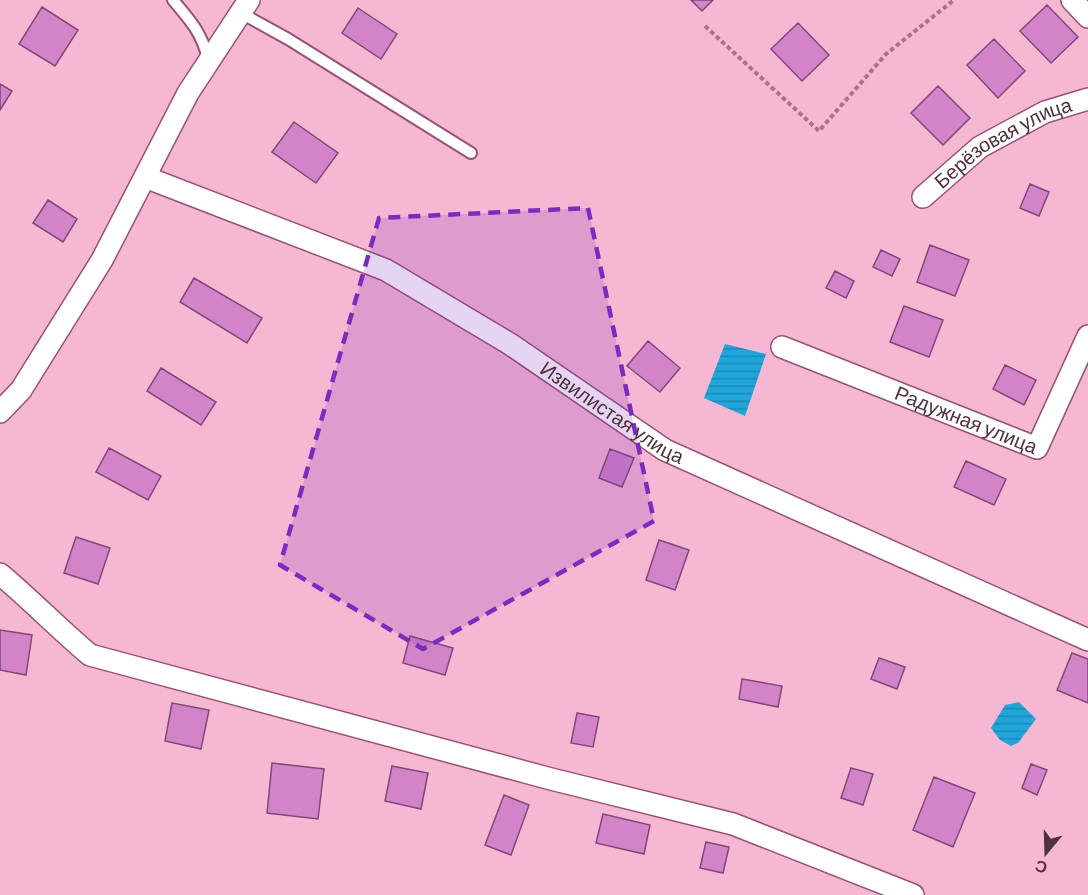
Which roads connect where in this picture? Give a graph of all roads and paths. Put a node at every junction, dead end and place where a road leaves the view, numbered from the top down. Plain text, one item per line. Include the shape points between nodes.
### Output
1 (172, 0) edge
2 (954, 0) edge
3 (1072, 0) edge
4 (245, 6) edge
5 (1088, 17) edge
6 (705, 26) dead end
7 (208, 62) junction
8 (1088, 99) edge
9 (471, 153) dead end
10 (145, 177) junction
11 (923, 197) dead end
12 (1088, 336) edge
13 (782, 347) dead end
14 (0, 412) edge
15 (0, 574) edge
16 (1088, 640) edge
17 (913, 895) edge

1 - 7 lane via 204,41
2 - 6 path via 886,54 819,131
3 - 5 street
4 - 7 street
4 - 9 lane via 288,39
7 - 10 street
8 - 11 street, Берёзовая улица via 1044,112 980,147
10 - 14 street via 102,260 21,390
10 - 16 street, Извилистая улица via 386,270 510,344 665,450
12 - 13 street, Радужная улица via 1037,448
15 - 17 street via 90,655 733,824

